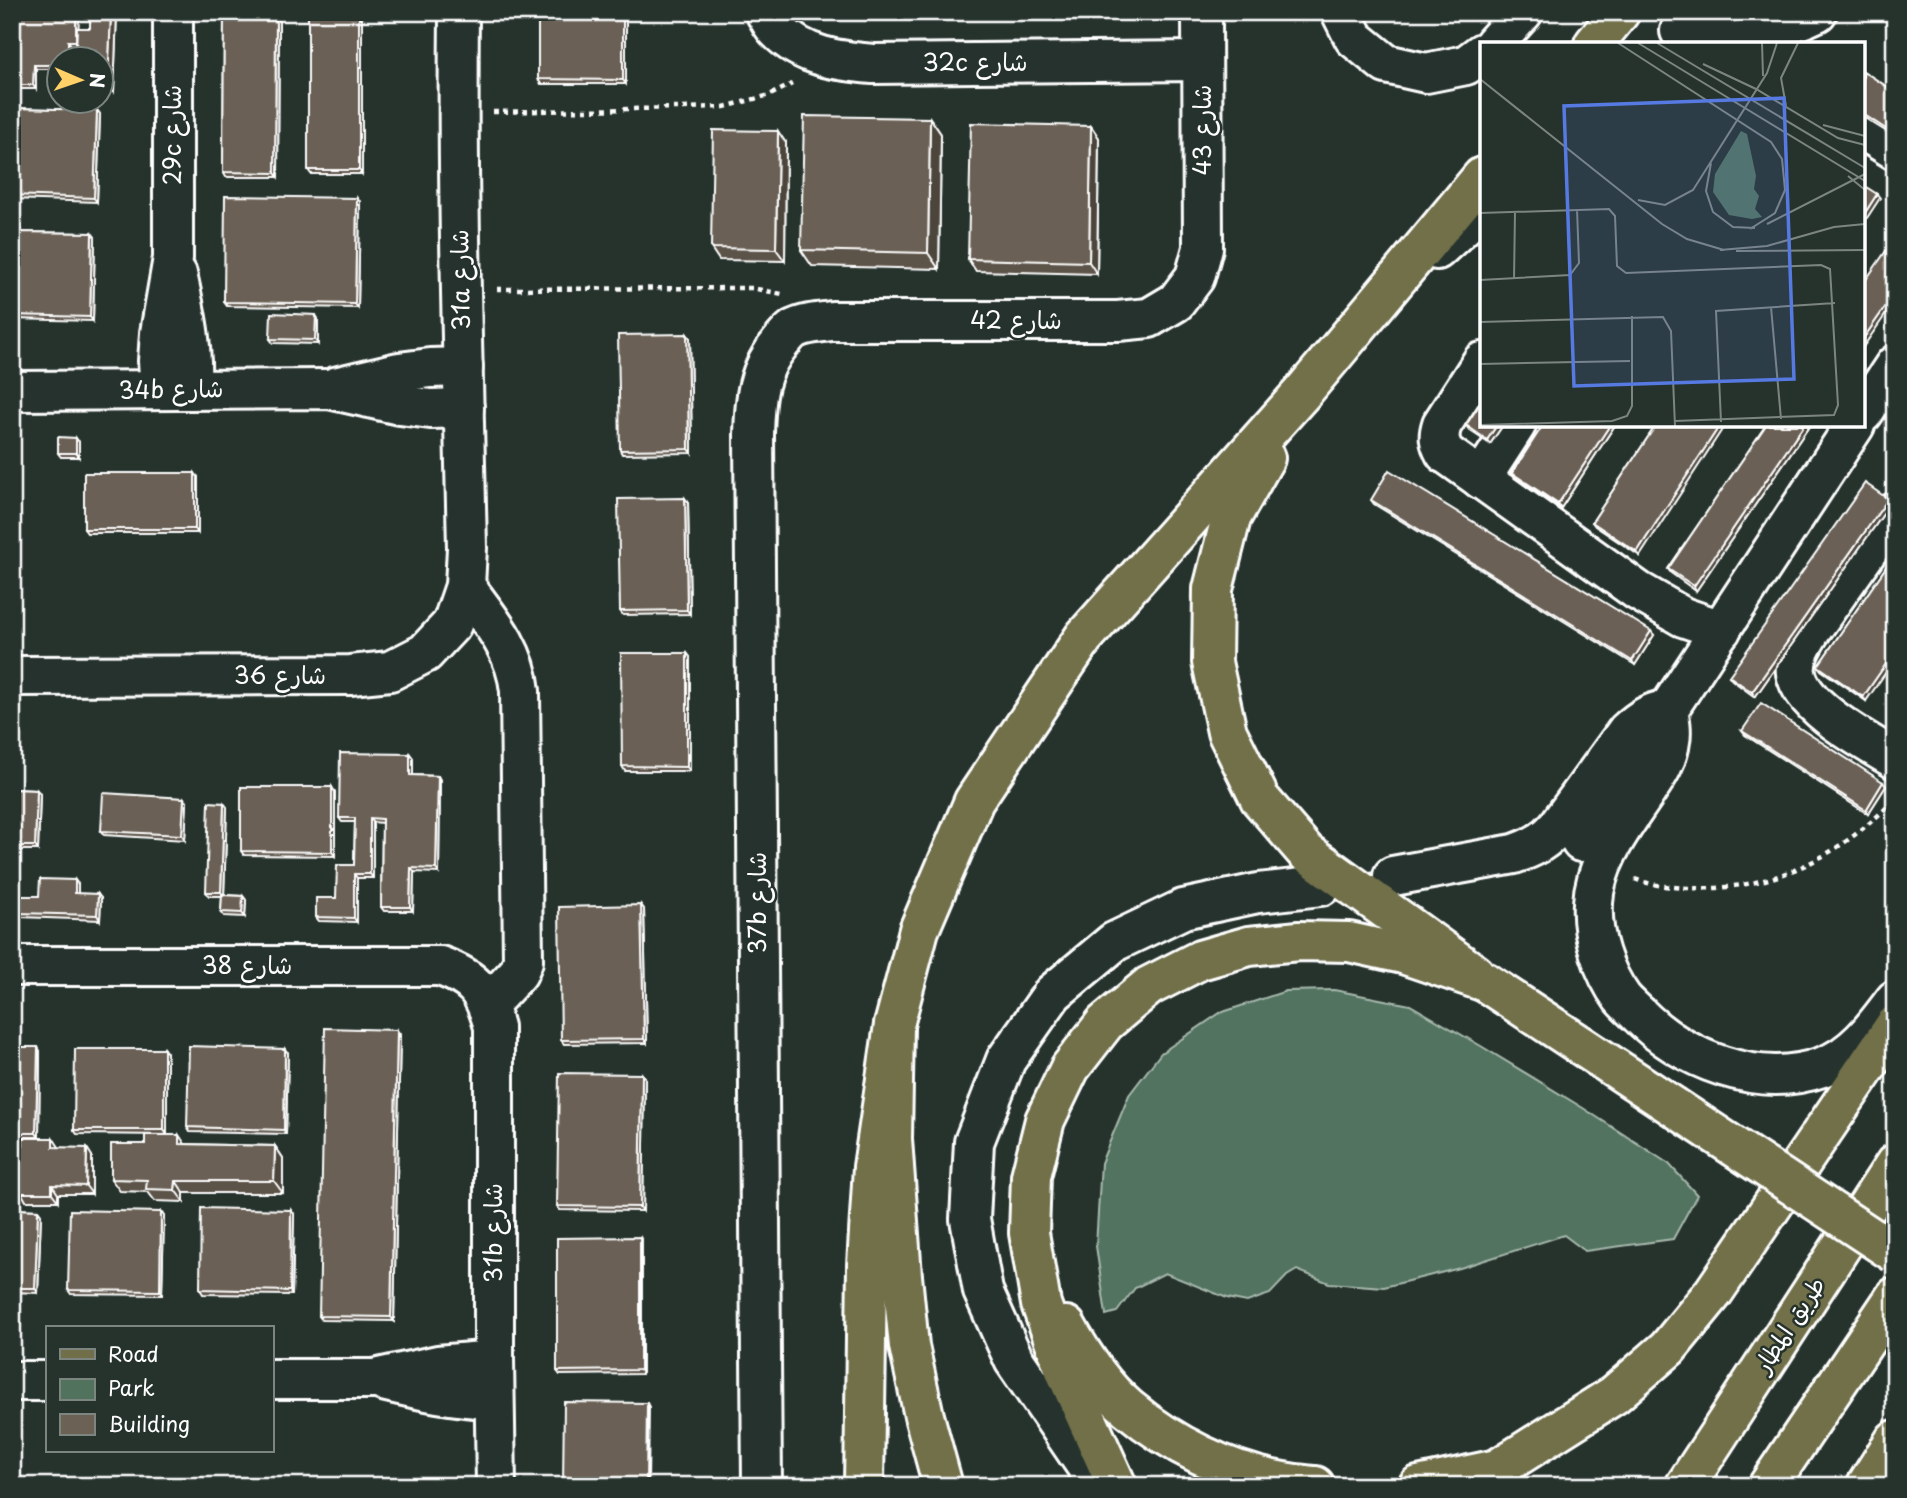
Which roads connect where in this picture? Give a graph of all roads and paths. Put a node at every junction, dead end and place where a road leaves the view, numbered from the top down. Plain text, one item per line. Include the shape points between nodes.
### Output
1 (173, 12) edge
2 (459, 12) edge
3 (765, 12) edge
4 (1202, 12) edge
5 (1341, 12) edge
6 (1523, 12) edge
7 (1620, 12) edge
8 (1818, 12) edge
9 (1681, 29) edge
10 (1496, 42) edge
11 (1596, 42) edge
12 (1808, 42) edge
13 (1480, 54) edge
14 (836, 61) junction
15 (1202, 61) junction
16 (458, 112) junction
17 (1865, 131) edge
18 (1895, 150) edge
19 (1480, 179) edge
20 (1480, 211) edge
21 (1203, 248) joint
22 (460, 289) junction
23 (1373, 308) junction
24 (832, 321) junction
25 (792, 330) joint
26 (1480, 365) edge
27 (1895, 365) edge
28 (463, 367) junction
29 (329, 389) junction
30 (175, 390) junction
31 (12, 391) edge
32 (1302, 393) junction
33 (464, 408) junction
34 (1865, 410) edge
35 (1515, 427) edge
36 (1854, 427) edge
37 (1481, 479) junction
38 (1895, 512) edge
39 (467, 548) joint
40 (465, 586) junction
41 (1721, 630) junction
42 (12, 676) edge
43 (1668, 709) junction
44 (1895, 759) edge
45 (1895, 799) edge
46 (1590, 841) junction
47 (1393, 876) dead end
48 (1321, 886) dead end
49 (12, 966) edge
50 (1485, 982) junction
51 (482, 995) junction
52 (1895, 1000) edge
53 (894, 1025) junction
54 (1895, 1025) edge
55 (1895, 1164) edge
56 (1029, 1233) junction
57 (1895, 1253) edge
58 (1895, 1297) edge
59 (494, 1360) junction
60 (273, 1379) edge
61 (374, 1379) junction
62 (12, 1381) edge
63 (46, 1381) edge
64 (494, 1399) junction
65 (1895, 1440) edge
66 (1686, 1483) edge
67 (496, 1486) edge
68 (762, 1486) edge
69 (864, 1486) edge
70 (943, 1486) edge
71 (1100, 1486) edge
72 (1117, 1486) edge
73 (1315, 1486) edge
74 (1418, 1486) edge
75 (1768, 1486) edge
76 (1866, 1486) edge

1 - 30 street, 29c شارع via 173,258 158,361
2 - 16 street, 31a شارع
3 - 14 street, 32c شارع via 777,30 804,51
4 - 15 street, شارع 43
5 - 13 street via 1354,38 1386,64 1426,73 1466,65
6 - 10 street
7 - 11 main road
8 - 9 street via 1763,31 1725,34
8 - 12 street
14 - 15 street, 32c شارع
14 - 16 path via 770,95 724,107
15 - 21 street, شارع 43
16 - 22 street, 31a شارع
17 - 18 street
19 - 23 main road
20 - 23 street
21 - 24 street, شارع 42 via 1195,278 1175,302 1149,318
22 - 24 path via 752,288 789,296
22 - 28 street, 31a شارع
23 - 32 main road
24 - 25 street, شارع 42
25 - 68 street, 37b شارع via 773,352 760,378 755,406
26 - 37 street via 1438,434 1445,453
27 - 34 street
28 - 29 street via 399,372
28 - 33 street, 31a شارع
29 - 30 street, 34b شارع
29 - 33 street via 400,405
30 - 31 street, 34b شارع
32 - 50 main road via 1231,518 1213,589 1212,662 1227,732 1260,799 1306,852
32 - 53 main road via 1084,637 974,801 919,930
33 - 39 street, 31a شارع
35 - 37 street
36 - 41 street
37 - 41 street via 1664,608
38 - 44 street via 1810,632 1799,650 1796,673 1804,693 1819,709
39 - 40 street, شارع 36
40 - 42 street, شارع 36 via 452,624 425,653 390,671 350,676
40 - 51 street via 508,647 520,691 523,961 518,973
41 - 43 street
43 - 46 street via 1670,742 1658,774
43 - 46 street via 1652,712 1627,731
45 - 46 path via 1849,841 1817,861 1746,885 1709,889 1635,880 1643,857
46 - 47 street via 1550,836 1514,854
46 - 52 street via 1597,877 1593,929 1604,965 1622,998 1649,1026 1681,1048 1716,1064 1754,1073 1790,1074 1822,1067 1853,1050
48 - 71 street via 1183,909 1114,942 1053,993 1006,1060 974,1142 970,1219 983,1291 1014,1360
49 - 51 street, شارع 38 via 440,966 459,973
50 - 56 main road via 1403,954 1349,942 1299,941 1249,946 1200,960 1149,986 1105,1023 1070,1068 1045,1120 1031,1176
50 - 57 main road, bridge
51 - 59 street, 31b شارع via 494,1027
53 - 69 main road via 873,1167
53 - 70 main road via 892,1139 909,1346
54 - 74 main road via 1713,1293 1668,1348 1614,1395 1497,1469
55 - 66 main road, طريق المطار
56 - 72 main road via 1041,1304 1066,1373
56 - 73 main road via 1067,1327 1094,1370 1127,1407 1175,1441 1227,1466
58 - 75 main road
59 - 61 street via 438,1365
59 - 64 street, 31b شارع
60 - 61 street
61 - 64 street via 437,1394
62 - 63 street
64 - 67 street, 31b شارع
65 - 76 main road

